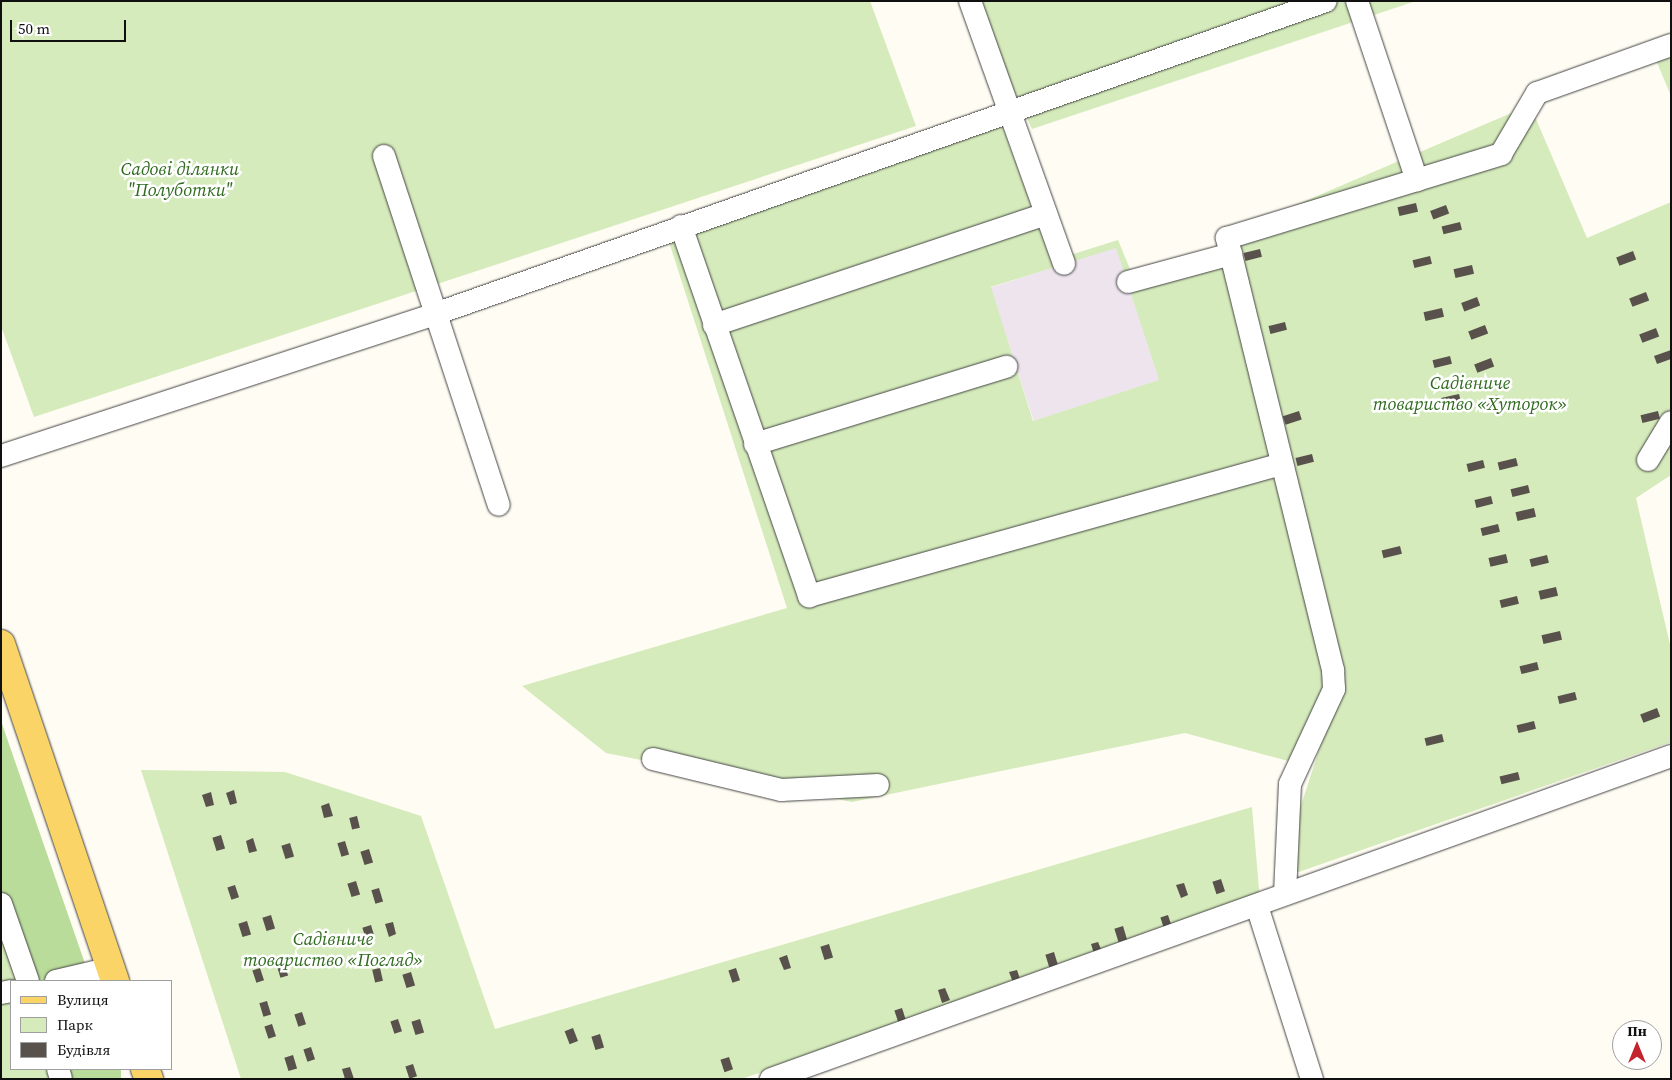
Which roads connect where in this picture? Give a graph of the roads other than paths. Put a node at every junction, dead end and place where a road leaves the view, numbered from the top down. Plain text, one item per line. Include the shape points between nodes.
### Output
1 (970, 1) edge
2 (1326, 1) edge
3 (1357, 1) edge
4 (1671, 45) edge
5 (1008, 114) junction
6 (384, 156) dead end
7 (1417, 180) junction
8 (1046, 214) junction
9 (681, 226) junction
10 (1231, 254) junction
11 (1064, 264) dead end
12 (1128, 282) dead end
13 (435, 314) junction
14 (714, 325) junction
15 (1006, 367) dead end
16 (1671, 422) edge
17 (755, 444) junction
18 (1, 456) edge
19 (1648, 460) dead end
20 (1281, 464) junction
21 (499, 504) dead end
22 (1, 644) edge
23 (1671, 756) edge
24 (653, 759) dead end
25 (878, 785) dead end
26 (1285, 894) junction
27 (1, 904) edge
28 (1257, 906) junction
29 (113, 975) edge
30 (28, 980) edge
31 (66, 980) edge
32 (771, 1079) edge
33 (1312, 1079) edge

1 - 5 street
2 - 5 street
3 - 7 street
4 - 7 street via 1537,93 1501,154
5 - 8 street
5 - 9 street
6 - 13 street
7 - 10 street via 1226,238
8 - 11 street
8 - 14 street
9 - 13 street
9 - 14 street
10 - 12 street
10 - 20 street
13 - 18 street
13 - 21 street
14 - 17 street
15 - 17 street
16 - 19 street
17 - 20 street via 809,596
20 - 26 street via 1333,670 1334,689 1290,784
22 - 29 main road
23 - 26 street
24 - 25 street via 781,790
26 - 28 street
27 - 30 street
28 - 32 street
28 - 33 street
29 - 31 street

